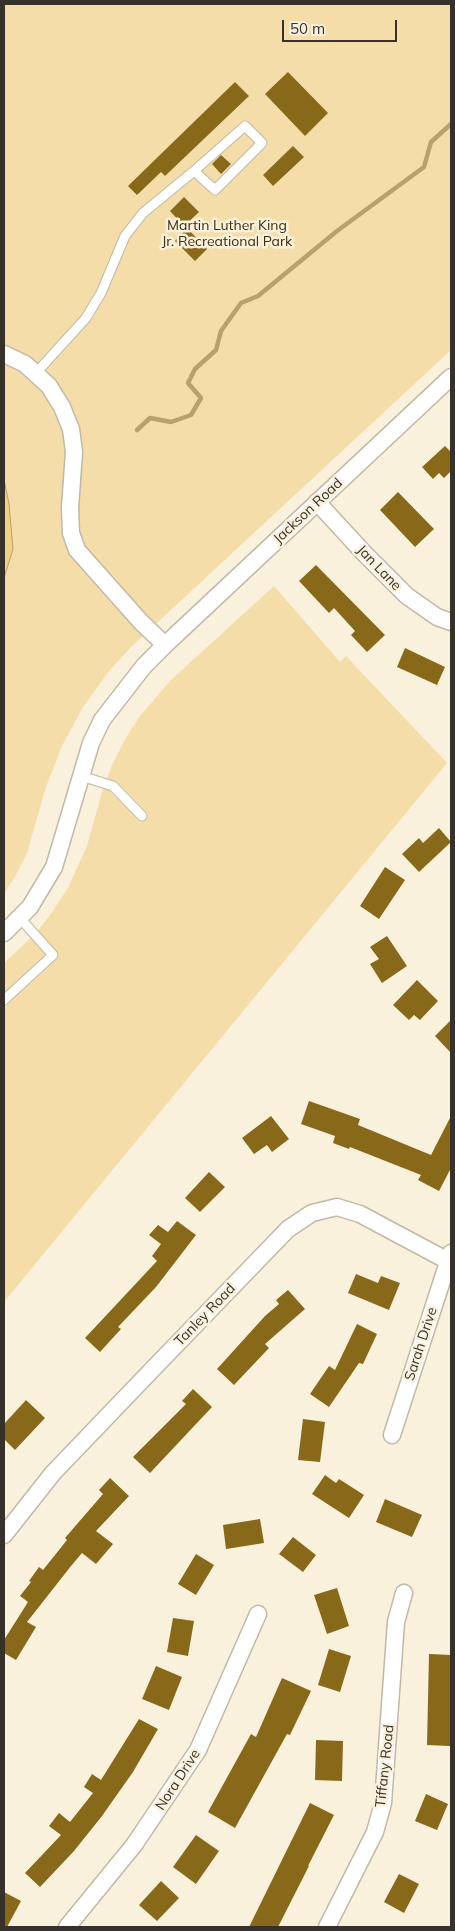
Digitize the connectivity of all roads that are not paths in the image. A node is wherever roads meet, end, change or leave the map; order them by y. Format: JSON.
{"nodes":[{"id":1,"x":194,"y":171,"type":"junction"},
{"id":2,"x":4,"y":354,"type":"edge"},
{"id":3,"x":35,"y":374,"type":"junction"},
{"id":4,"x":451,"y":377,"type":"edge"},
{"id":5,"x":317,"y":502,"type":"junction"},
{"id":6,"x":451,"y":622,"type":"edge"},
{"id":7,"x":165,"y":644,"type":"junction"},
{"id":8,"x":81,"y":776,"type":"junction"},
{"id":9,"x":142,"y":816,"type":"dead end"},
{"id":10,"x":20,"y":917,"type":"junction"},
{"id":11,"x":4,"y":933,"type":"edge"},
{"id":12,"x":4,"y":1000,"type":"edge"},
{"id":13,"x":450,"y":1257,"type":"edge"},
{"id":14,"x":392,"y":1435,"type":"dead end"},
{"id":15,"x":4,"y":1534,"type":"edge"},
{"id":16,"x":404,"y":1593,"type":"dead end"},
{"id":17,"x":258,"y":1614,"type":"dead end"},
{"id":18,"x":67,"y":1927,"type":"edge"},
{"id":19,"x":327,"y":1927,"type":"edge"}],
"edges":[{"from":1,"to":1,"type":"lane"},
{"from":1,"to":3,"type":"lane"},
{"from":2,"to":3,"type":"street"},
{"from":3,"to":7,"type":"street"},
{"from":4,"to":5,"type":"street","name":"Jackson Road"},
{"from":5,"to":6,"type":"street","name":"Jan Lane"},
{"from":5,"to":7,"type":"street","name":"Jackson Road"},
{"from":7,"to":8,"type":"street","name":"Jackson Road"},
{"from":8,"to":9,"type":"lane"},
{"from":8,"to":10,"type":"street","name":"Jackson Road"},
{"from":10,"to":11,"type":"street","name":"Jackson Road"},
{"from":10,"to":12,"type":"lane"},
{"from":13,"to":14,"type":"street","name":"Sarah Drive"},
{"from":13,"to":15,"type":"street","name":"Tanley Road"},
{"from":16,"to":19,"type":"street","name":"Tiffany Road"},
{"from":17,"to":18,"type":"street","name":"Nora Drive"}]}
